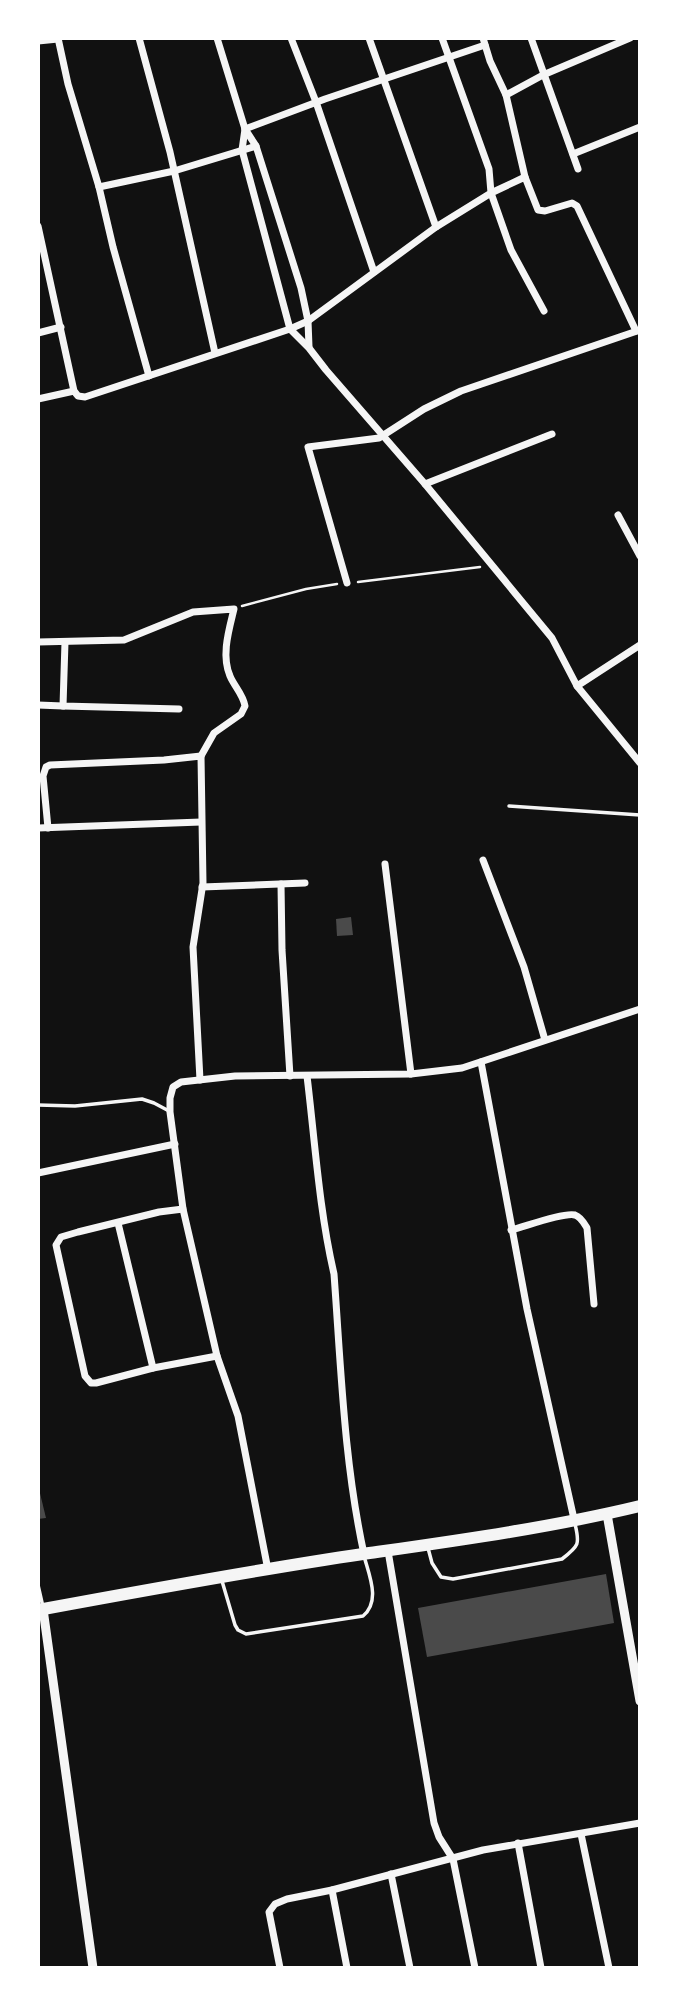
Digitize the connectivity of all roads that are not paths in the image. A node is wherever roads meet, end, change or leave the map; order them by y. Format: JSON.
{"nodes":[{"id":1,"x":139,"y":38,"type":"edge"},
{"id":2,"x":217,"y":38,"type":"edge"},
{"id":3,"x":291,"y":38,"type":"edge"},
{"id":4,"x":369,"y":38,"type":"edge"},
{"id":5,"x":442,"y":38,"type":"edge"},
{"id":6,"x":531,"y":38,"type":"edge"},
{"id":7,"x":630,"y":38,"type":"edge"},
{"id":8,"x":58,"y":39,"type":"edge"},
{"id":9,"x":38,"y":41,"type":"edge"},
{"id":10,"x":484,"y":42,"type":"edge"},
{"id":11,"x":449,"y":57,"type":"junction"},
{"id":12,"x":543,"y":75,"type":"junction"},
{"id":13,"x":384,"y":79,"type":"junction"},
{"id":14,"x":506,"y":95,"type":"junction"},
{"id":15,"x":316,"y":102,"type":"junction"},
{"id":16,"x":639,"y":127,"type":"edge"},
{"id":17,"x":244,"y":129,"type":"junction"},
{"id":18,"x":256,"y":146,"type":"junction"},
{"id":19,"x":242,"y":150,"type":"junction"},
{"id":20,"x":573,"y":154,"type":"junction"},
{"id":21,"x":578,"y":169,"type":"dead end"},
{"id":22,"x":174,"y":172,"type":"junction"},
{"id":23,"x":525,"y":177,"type":"junction"},
{"id":24,"x":99,"y":187,"type":"junction"},
{"id":25,"x":492,"y":193,"type":"junction"},
{"id":26,"x":38,"y":226,"type":"edge"},
{"id":27,"x":436,"y":227,"type":"junction"},
{"id":28,"x":43,"y":263,"type":"edge"},
{"id":29,"x":374,"y":272,"type":"junction"},
{"id":30,"x":544,"y":310,"type":"dead end"},
{"id":31,"x":308,"y":321,"type":"junction"},
{"id":32,"x":61,"y":327,"type":"junction"},
{"id":33,"x":290,"y":330,"type":"junction"},
{"id":34,"x":638,"y":331,"type":"edge"},
{"id":35,"x":38,"y":333,"type":"edge"},
{"id":36,"x":309,"y":348,"type":"junction"},
{"id":37,"x":215,"y":353,"type":"junction"},
{"id":38,"x":149,"y":376,"type":"junction"},
{"id":39,"x":74,"y":391,"type":"junction"},
{"id":40,"x":38,"y":399,"type":"edge"},
{"id":41,"x":552,"y":434,"type":"dead end"},
{"id":42,"x":383,"y":436,"type":"junction"},
{"id":43,"x":425,"y":484,"type":"junction"},
{"id":44,"x":618,"y":515,"type":"dead end"},
{"id":45,"x":639,"y":556,"type":"edge"},
{"id":46,"x":347,"y":583,"type":"road end"},
{"id":47,"x":38,"y":642,"type":"edge"},
{"id":48,"x":65,"y":642,"type":"junction"},
{"id":49,"x":639,"y":645,"type":"edge"},
{"id":50,"x":577,"y":686,"type":"junction"},
{"id":51,"x":38,"y":705,"type":"edge"},
{"id":52,"x":63,"y":706,"type":"junction"},
{"id":53,"x":179,"y":709,"type":"dead end"},
{"id":54,"x":201,"y":756,"type":"junction"},
{"id":55,"x":639,"y":763,"type":"edge"},
{"id":56,"x":509,"y":806,"type":"dead end"},
{"id":57,"x":639,"y":815,"type":"edge"},
{"id":58,"x":201,"y":822,"type":"junction"},
{"id":59,"x":38,"y":828,"type":"edge"},
{"id":60,"x":48,"y":828,"type":"junction"},
{"id":61,"x":483,"y":860,"type":"dead end"},
{"id":62,"x":385,"y":864,"type":"dead end"},
{"id":63,"x":305,"y":883,"type":"dead end"},
{"id":64,"x":281,"y":884,"type":"junction"},
{"id":65,"x":202,"y":887,"type":"junction"},
{"id":66,"x":639,"y":1009,"type":"edge"},
{"id":67,"x":545,"y":1040,"type":"junction"},
{"id":68,"x":481,"y":1062,"type":"junction"},
{"id":69,"x":411,"y":1074,"type":"junction"},
{"id":70,"x":290,"y":1076,"type":"junction"},
{"id":71,"x":307,"y":1076,"type":"junction"},
{"id":72,"x":201,"y":1080,"type":"junction"},
{"id":73,"x":38,"y":1105,"type":"edge"},
{"id":74,"x":170,"y":1112,"type":"junction"},
{"id":75,"x":175,"y":1144,"type":"junction"},
{"id":76,"x":38,"y":1172,"type":"edge"},
{"id":77,"x":183,"y":1209,"type":"junction"},
{"id":78,"x":117,"y":1223,"type":"junction"},
{"id":79,"x":511,"y":1230,"type":"junction"},
{"id":80,"x":594,"y":1304,"type":"dead end"},
{"id":81,"x":217,"y":1356,"type":"junction"},
{"id":82,"x":153,"y":1368,"type":"junction"},
{"id":83,"x":639,"y":1506,"type":"edge"},
{"id":84,"x":607,"y":1514,"type":"junction"},
{"id":85,"x":574,"y":1519,"type":"junction"},
{"id":86,"x":428,"y":1546,"type":"junction"},
{"id":87,"x":388,"y":1551,"type":"junction"},
{"id":88,"x":364,"y":1554,"type":"junction"},
{"id":89,"x":268,"y":1570,"type":"junction"},
{"id":90,"x":221,"y":1578,"type":"junction"},
{"id":91,"x":38,"y":1585,"type":"edge"},
{"id":92,"x":41,"y":1609,"type":"edge"},
{"id":93,"x":639,"y":1701,"type":"edge"},
{"id":94,"x":639,"y":1823,"type":"edge"},
{"id":95,"x":581,"y":1834,"type":"junction"},
{"id":96,"x":518,"y":1843,"type":"junction"},
{"id":97,"x":453,"y":1859,"type":"junction"},
{"id":98,"x":391,"y":1874,"type":"junction"},
{"id":99,"x":332,"y":1890,"type":"junction"},
{"id":100,"x":93,"y":1968,"type":"edge"},
{"id":101,"x":280,"y":1968,"type":"edge"},
{"id":102,"x":347,"y":1968,"type":"edge"},
{"id":103,"x":410,"y":1968,"type":"edge"},
{"id":104,"x":475,"y":1968,"type":"edge"},
{"id":105,"x":541,"y":1968,"type":"edge"},
{"id":106,"x":609,"y":1968,"type":"edge"}],
"edges":[{"from":1,"to":22,"type":"street"},
{"from":2,"to":17,"type":"street"},
{"from":3,"to":15,"type":"street"},
{"from":4,"to":13,"type":"street"},
{"from":5,"to":11,"type":"street"},
{"from":6,"to":12,"type":"street"},
{"from":7,"to":12,"type":"street"},
{"from":8,"to":9,"type":"street"},
{"from":8,"to":24,"type":"street"},
{"from":10,"to":11,"type":"street"},
{"from":10,"to":14,"type":"street"},
{"from":11,"to":13,"type":"street"},
{"from":11,"to":25,"type":"street"},
{"from":12,"to":14,"type":"street"},
{"from":12,"to":20,"type":"street"},
{"from":13,"to":15,"type":"street"},
{"from":13,"to":27,"type":"street"},
{"from":14,"to":23,"type":"street"},
{"from":15,"to":17,"type":"street"},
{"from":15,"to":29,"type":"street"},
{"from":16,"to":20,"type":"street"},
{"from":17,"to":18,"type":"street"},
{"from":17,"to":19,"type":"street"},
{"from":18,"to":19,"type":"street"},
{"from":18,"to":31,"type":"street"},
{"from":19,"to":22,"type":"street"},
{"from":19,"to":33,"type":"street"},
{"from":20,"to":21,"type":"street"},
{"from":22,"to":24,"type":"street"},
{"from":22,"to":37,"type":"street"},
{"from":23,"to":25,"type":"street"},
{"from":23,"to":34,"type":"street"},
{"from":24,"to":38,"type":"street"},
{"from":25,"to":27,"type":"street"},
{"from":25,"to":30,"type":"street"},
{"from":26,"to":28,"type":"street"},
{"from":27,"to":29,"type":"street"},
{"from":28,"to":32,"type":"street"},
{"from":29,"to":31,"type":"street"},
{"from":31,"to":33,"type":"street"},
{"from":31,"to":36,"type":"street"},
{"from":32,"to":35,"type":"street"},
{"from":32,"to":39,"type":"street"},
{"from":33,"to":36,"type":"street"},
{"from":33,"to":37,"type":"street"},
{"from":34,"to":42,"type":"street"},
{"from":36,"to":42,"type":"street"},
{"from":37,"to":38,"type":"street"},
{"from":38,"to":39,"type":"street"},
{"from":39,"to":40,"type":"street"},
{"from":41,"to":43,"type":"street"},
{"from":42,"to":43,"type":"street"},
{"from":42,"to":46,"type":"street"},
{"from":43,"to":50,"type":"street"},
{"from":44,"to":45,"type":"street"},
{"from":47,"to":48,"type":"street"},
{"from":48,"to":52,"type":"street"},
{"from":48,"to":54,"type":"street"},
{"from":49,"to":50,"type":"street"},
{"from":50,"to":55,"type":"street"},
{"from":51,"to":52,"type":"street"},
{"from":52,"to":53,"type":"street"},
{"from":54,"to":58,"type":"street"},
{"from":54,"to":60,"type":"street"},
{"from":56,"to":57,"type":"lane"},
{"from":58,"to":60,"type":"street"},
{"from":58,"to":65,"type":"street"},
{"from":59,"to":60,"type":"street"},
{"from":61,"to":67,"type":"street"},
{"from":62,"to":69,"type":"street"},
{"from":63,"to":64,"type":"street"},
{"from":64,"to":65,"type":"street"},
{"from":64,"to":70,"type":"street"},
{"from":65,"to":72,"type":"street"},
{"from":66,"to":67,"type":"street"},
{"from":67,"to":68,"type":"street"},
{"from":68,"to":69,"type":"street"},
{"from":68,"to":79,"type":"street"},
{"from":69,"to":71,"type":"street"},
{"from":70,"to":71,"type":"street"},
{"from":70,"to":72,"type":"street"},
{"from":71,"to":88,"type":"street"},
{"from":72,"to":74,"type":"street"},
{"from":73,"to":74,"type":"lane"},
{"from":74,"to":75,"type":"street"},
{"from":75,"to":76,"type":"street"},
{"from":75,"to":77,"type":"street"},
{"from":77,"to":78,"type":"street"},
{"from":77,"to":81,"type":"street"},
{"from":78,"to":82,"type":"street"},
{"from":78,"to":82,"type":"street"},
{"from":79,"to":80,"type":"street"},
{"from":79,"to":85,"type":"street"},
{"from":81,"to":82,"type":"street"},
{"from":81,"to":89,"type":"street"},
{"from":83,"to":84,"type":"highway"},
{"from":84,"to":85,"type":"highway"},
{"from":84,"to":93,"type":"street"},
{"from":85,"to":86,"type":"highway"},
{"from":85,"to":86,"type":"lane"},
{"from":86,"to":87,"type":"highway"},
{"from":87,"to":88,"type":"highway"},
{"from":87,"to":97,"type":"street"},
{"from":88,"to":89,"type":"highway"},
{"from":88,"to":90,"type":"lane"},
{"from":89,"to":90,"type":"highway"},
{"from":90,"to":92,"type":"highway"},
{"from":91,"to":92,"type":"lane"},
{"from":92,"to":100,"type":"street"},
{"from":94,"to":95,"type":"street"},
{"from":95,"to":96,"type":"street"},
{"from":95,"to":106,"type":"street"},
{"from":96,"to":97,"type":"street"},
{"from":96,"to":105,"type":"street"},
{"from":97,"to":98,"type":"street"},
{"from":97,"to":104,"type":"street"},
{"from":98,"to":99,"type":"street"},
{"from":98,"to":103,"type":"street"},
{"from":99,"to":101,"type":"street"},
{"from":99,"to":102,"type":"street"}]}
